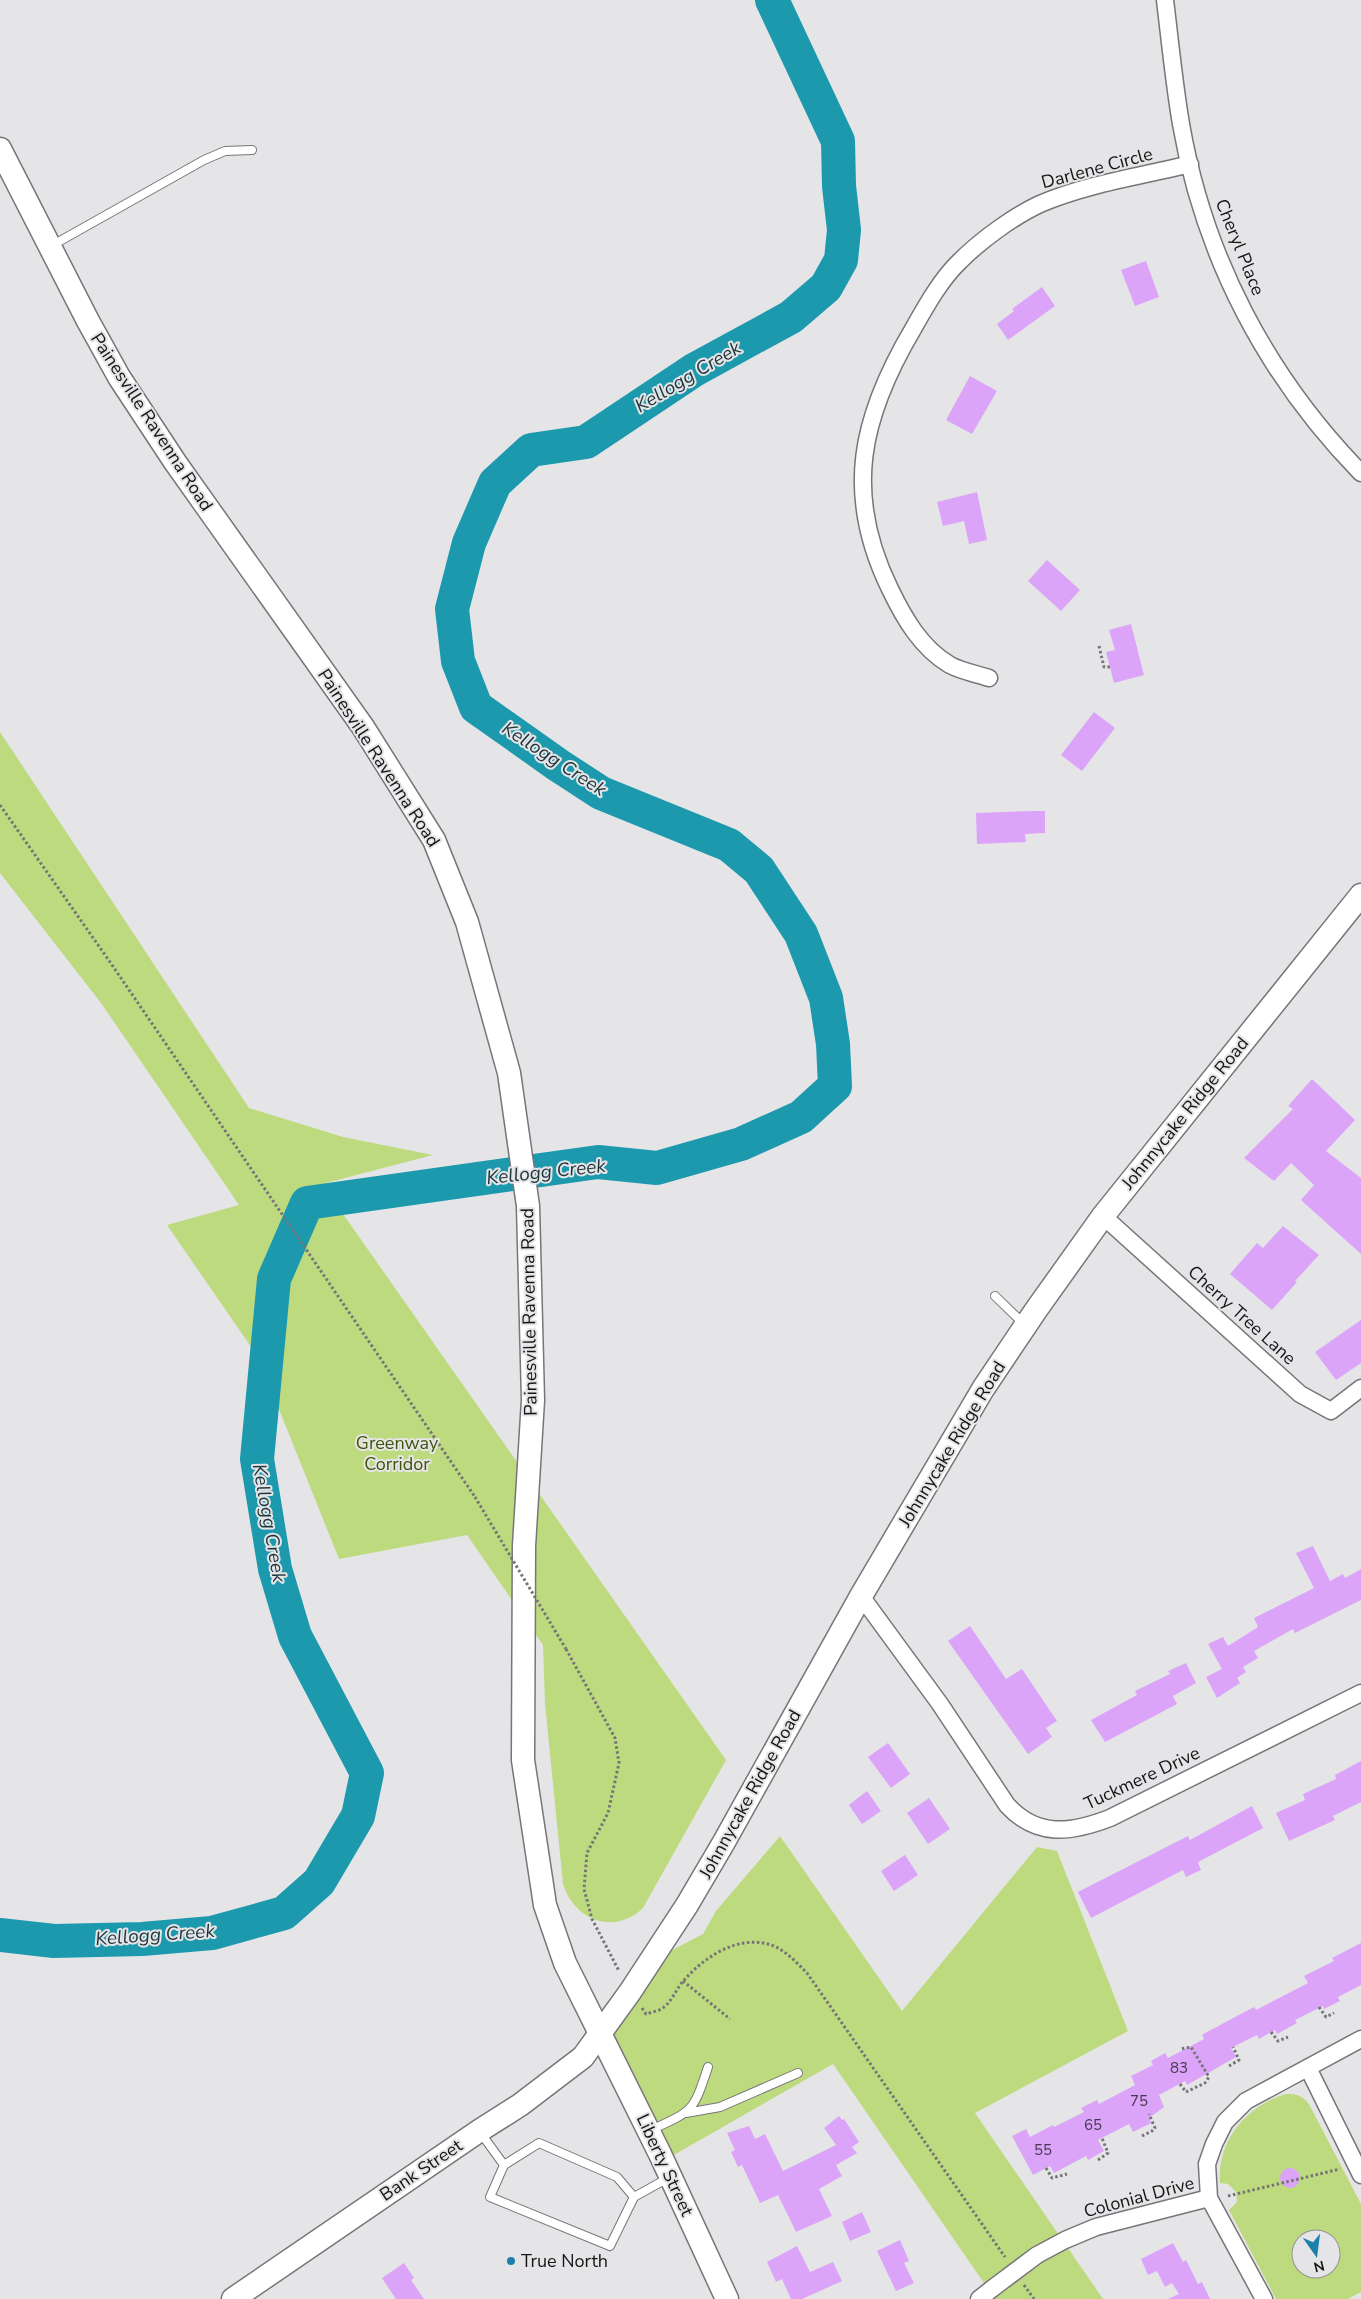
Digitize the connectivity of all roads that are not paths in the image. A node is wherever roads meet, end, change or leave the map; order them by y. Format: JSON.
{"nodes":[{"id":1,"x":1165,"y":0,"type":"edge"},
{"id":2,"x":0,"y":149,"type":"edge"},
{"id":3,"x":252,"y":150,"type":"dead end"},
{"id":4,"x":1190,"y":164,"type":"junction"},
{"id":5,"x":50,"y":246,"type":"junction"},
{"id":6,"x":1361,"y":473,"type":"edge"},
{"id":7,"x":990,"y":678,"type":"dead end"},
{"id":8,"x":1361,"y":895,"type":"edge"},
{"id":9,"x":1103,"y":1216,"type":"junction"},
{"id":10,"x":995,"y":1296,"type":"dead end"},
{"id":11,"x":1026,"y":1325,"type":"junction"},
{"id":12,"x":1361,"y":1388,"type":"edge"},
{"id":13,"x":861,"y":1596,"type":"junction"},
{"id":14,"x":1361,"y":1693,"type":"edge"},
{"id":15,"x":601,"y":2031,"type":"junction"},
{"id":16,"x":1361,"y":2039,"type":"edge"},
{"id":17,"x":708,"y":2067,"type":"dead end"},
{"id":18,"x":1308,"y":2068,"type":"junction"},
{"id":19,"x":798,"y":2073,"type":"dead end"},
{"id":20,"x":686,"y":2113,"type":"junction"},
{"id":21,"x":478,"y":2130,"type":"junction"},
{"id":22,"x":650,"y":2131,"type":"junction"},
{"id":23,"x":504,"y":2165,"type":"junction"},
{"id":24,"x":1358,"y":2170,"type":"edge"},
{"id":25,"x":671,"y":2176,"type":"junction"},
{"id":26,"x":634,"y":2197,"type":"junction"},
{"id":27,"x":1216,"y":2198,"type":"junction"},
{"id":28,"x":233,"y":2299,"type":"edge"},
{"id":29,"x":727,"y":2299,"type":"edge"},
{"id":30,"x":978,"y":2299,"type":"edge"},
{"id":31,"x":1264,"y":2299,"type":"edge"}],
"edges":[{"from":1,"to":4,"type":"street","name":"Cheryl Place"},
{"from":2,"to":5,"type":"street","name":"Painesville Ravenna Road"},
{"from":3,"to":5,"type":"lane"},
{"from":4,"to":6,"type":"street","name":"Cheryl Place"},
{"from":4,"to":7,"type":"street","name":"Darlene Circle"},
{"from":5,"to":15,"type":"street","name":"Painesville Ravenna Road"},
{"from":8,"to":9,"type":"street","name":"Johnnycake Ridge Road"},
{"from":9,"to":11,"type":"street","name":"Johnnycake Ridge Road"},
{"from":9,"to":12,"type":"street","name":"Cherry Tree Lane"},
{"from":10,"to":11,"type":"lane"},
{"from":11,"to":13,"type":"street","name":"Johnnycake Ridge Road"},
{"from":13,"to":14,"type":"street","name":"Tuckmere Drive"},
{"from":13,"to":15,"type":"street","name":"Johnnycake Ridge Road"},
{"from":15,"to":21,"type":"street","name":"Bank Street"},
{"from":15,"to":22,"type":"street","name":"Liberty Street"},
{"from":16,"to":18,"type":"street","name":"Colonial Drive"},
{"from":17,"to":20,"type":"lane"},
{"from":18,"to":24,"type":"street"},
{"from":18,"to":27,"type":"street","name":"Colonial Drive"},
{"from":19,"to":20,"type":"lane"},
{"from":20,"to":22,"type":"lane"},
{"from":21,"to":23,"type":"lane"},
{"from":21,"to":28,"type":"street","name":"Bank Street"},
{"from":22,"to":25,"type":"street","name":"Liberty Street"},
{"from":23,"to":26,"type":"lane"},
{"from":23,"to":26,"type":"lane"},
{"from":25,"to":26,"type":"lane"},
{"from":25,"to":29,"type":"street","name":"Liberty Street"},
{"from":27,"to":30,"type":"street","name":"Colonial Drive","bridge":true},
{"from":27,"to":31,"type":"street"}]}
